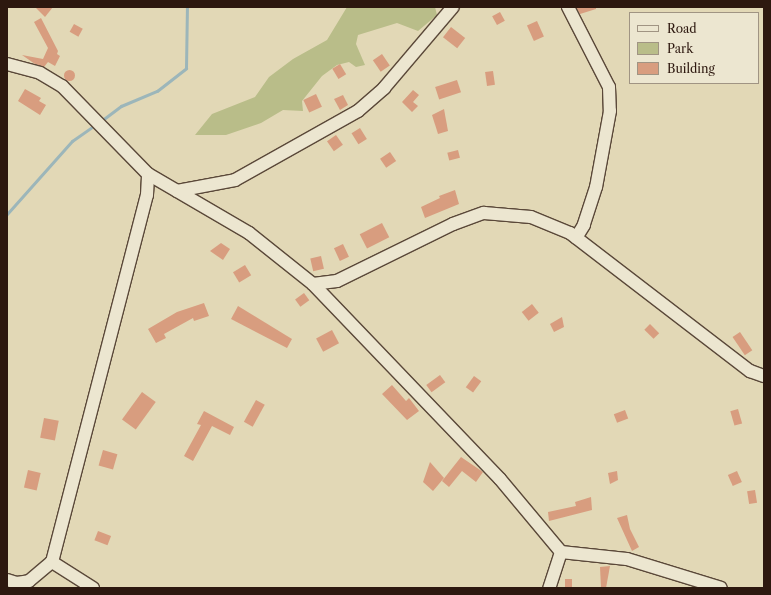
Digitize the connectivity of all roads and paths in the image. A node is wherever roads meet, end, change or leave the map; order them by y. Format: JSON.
{"nodes":[{"id":1,"x":453,"y":7,"type":"edge"},
{"id":2,"x":568,"y":7,"type":"edge"},
{"id":3,"x":7,"y":64,"type":"edge"},
{"id":4,"x":148,"y":174,"type":"junction"},
{"id":5,"x":177,"y":191,"type":"junction"},
{"id":6,"x":576,"y":238,"type":"junction"},
{"id":7,"x":313,"y":284,"type":"junction"},
{"id":8,"x":764,"y":376,"type":"edge"},
{"id":9,"x":561,"y":552,"type":"junction"},
{"id":10,"x":52,"y":562,"type":"junction"},
{"id":11,"x":7,"y":580,"type":"edge"},
{"id":12,"x":93,"y":588,"type":"edge"},
{"id":13,"x":549,"y":588,"type":"edge"},
{"id":14,"x":721,"y":588,"type":"edge"}],
"edges":[{"from":1,"to":5,"type":"street"},
{"from":2,"to":6,"type":"street"},
{"from":3,"to":4,"type":"street"},
{"from":4,"to":5,"type":"street"},
{"from":4,"to":10,"type":"street"},
{"from":5,"to":7,"type":"street"},
{"from":6,"to":7,"type":"street"},
{"from":6,"to":8,"type":"street"},
{"from":7,"to":9,"type":"street"},
{"from":9,"to":13,"type":"street"},
{"from":9,"to":14,"type":"street"},
{"from":10,"to":11,"type":"street"},
{"from":10,"to":12,"type":"street"}]}
